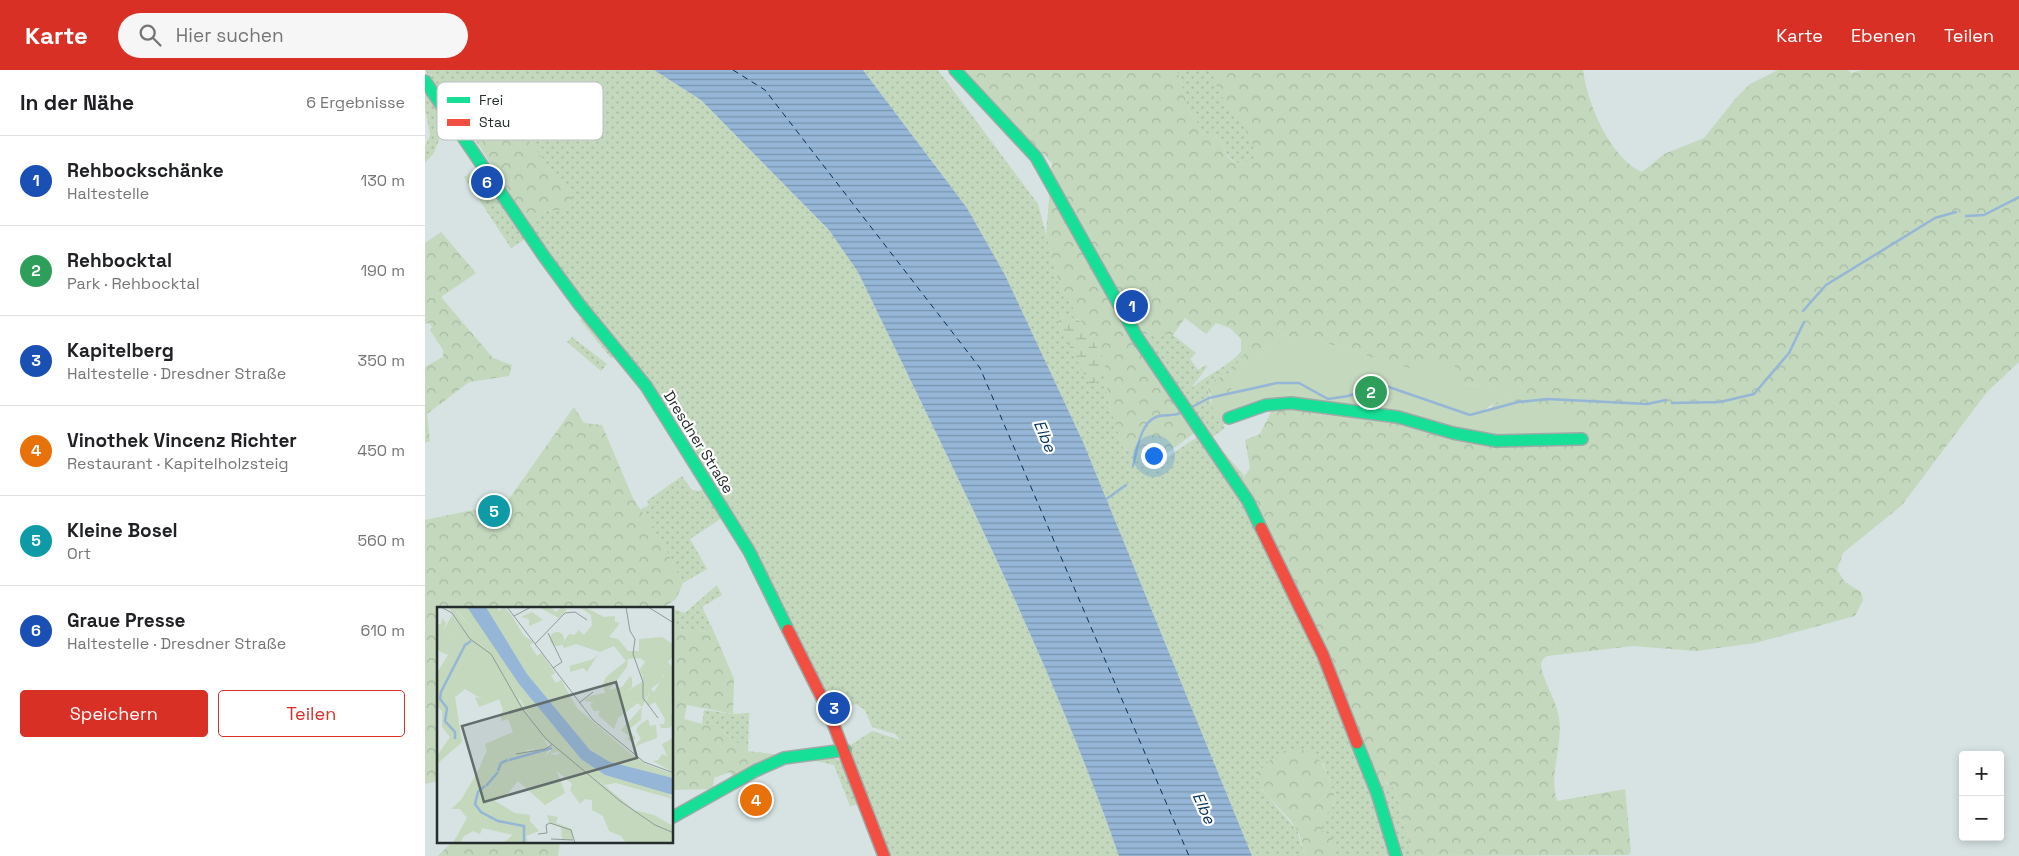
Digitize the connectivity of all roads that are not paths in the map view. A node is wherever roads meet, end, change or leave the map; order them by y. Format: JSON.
{"nodes":[{"id":1,"x":955,"y":70,"type":"edge"},
{"id":2,"x":425,"y":81,"type":"edge"},
{"id":3,"x":437,"y":99,"type":"edge"},
{"id":4,"x":465,"y":140,"type":"edge"},
{"id":5,"x":1229,"y":418,"type":"dead end"},
{"id":6,"x":1583,"y":439,"type":"dead end"},
{"id":7,"x":845,"y":750,"type":"junction"},
{"id":8,"x":674,"y":816,"type":"edge"},
{"id":9,"x":884,"y":856,"type":"edge"},
{"id":10,"x":1396,"y":856,"type":"edge"}],
"edges":[{"from":1,"to":10,"type":"main road"},
{"from":2,"to":3,"type":"main road","name":"Dresdner Straße"},
{"from":4,"to":7,"type":"main road","name":"Dresdner Straße"},
{"from":5,"to":6,"type":"main road"},
{"from":7,"to":8,"type":"main road"},
{"from":7,"to":9,"type":"main road","name":"Dresdner Straße"}]}
